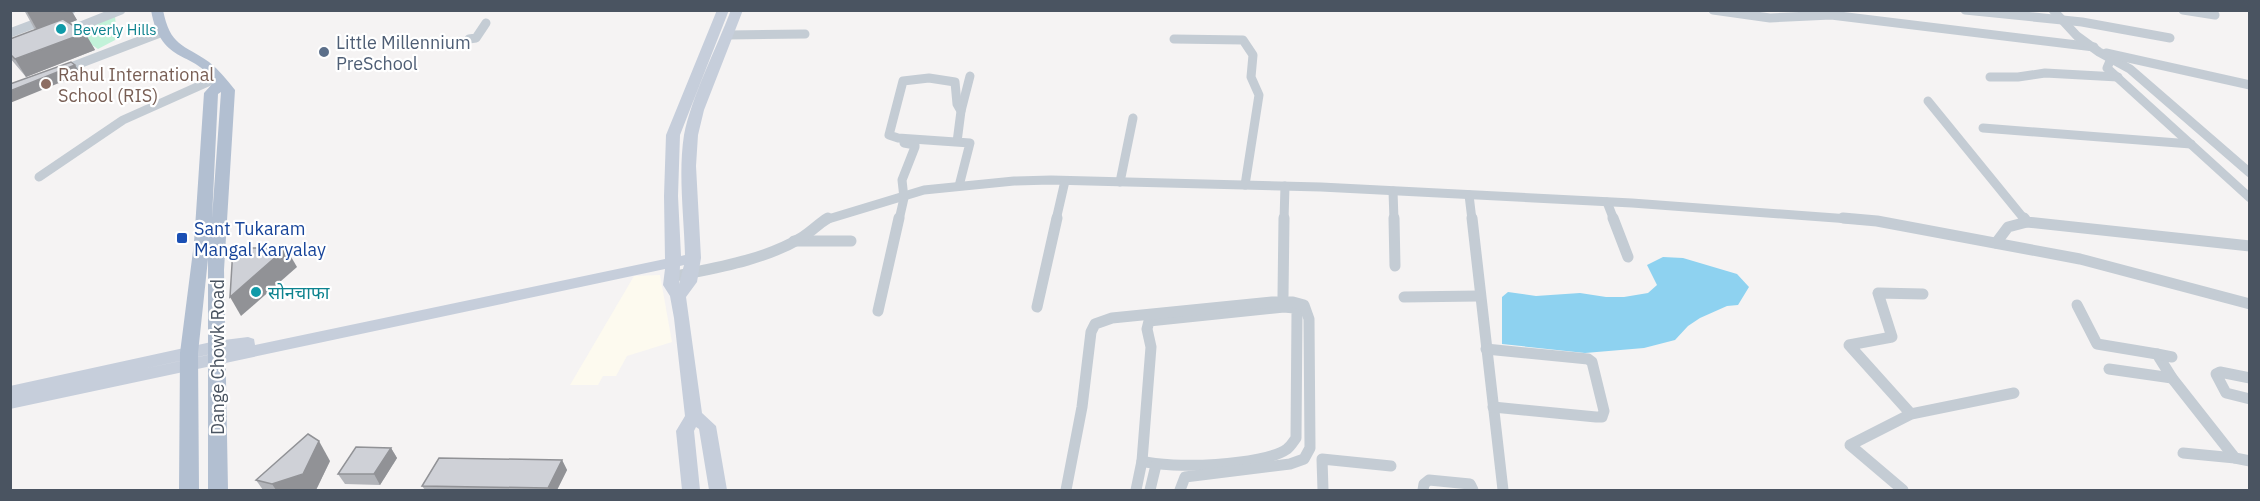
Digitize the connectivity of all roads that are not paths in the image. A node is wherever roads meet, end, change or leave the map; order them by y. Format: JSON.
{"nodes":[{"id":1,"x":71,"y":10,"type":"edge"},
{"id":2,"x":122,"y":10,"type":"edge"},
{"id":3,"x":723,"y":10,"type":"edge"},
{"id":4,"x":737,"y":10,"type":"edge"},
{"id":5,"x":1713,"y":10,"type":"edge"},
{"id":6,"x":1965,"y":10,"type":"edge"},
{"id":7,"x":2053,"y":10,"type":"edge"},
{"id":8,"x":2183,"y":10,"type":"edge"},
{"id":9,"x":160,"y":12,"type":"edge"},
{"id":10,"x":2215,"y":15,"type":"dead end"},
{"id":11,"x":2060,"y":21,"type":"junction"},
{"id":12,"x":486,"y":23,"type":"dead end"},
{"id":13,"x":10,"y":33,"type":"edge"},
{"id":14,"x":160,"y":33,"type":"junction"},
{"id":15,"x":805,"y":34,"type":"dead end"},
{"id":16,"x":59,"y":35,"type":"edge"},
{"id":17,"x":728,"y":35,"type":"junction"},
{"id":18,"x":2170,"y":38,"type":"dead end"},
{"id":19,"x":469,"y":39,"type":"dead end"},
{"id":20,"x":1174,"y":39,"type":"dead end"},
{"id":21,"x":2097,"y":50,"type":"junction"},
{"id":22,"x":2110,"y":61,"type":"junction"},
{"id":23,"x":53,"y":74,"type":"edge"},
{"id":24,"x":970,"y":76,"type":"dead end"},
{"id":25,"x":1990,"y":77,"type":"dead end"},
{"id":26,"x":2117,"y":77,"type":"junction"},
{"id":27,"x":2140,"y":77,"type":"junction"},
{"id":28,"x":218,"y":81,"type":"junction"},
{"id":29,"x":2250,"y":85,"type":"edge"},
{"id":30,"x":1928,"y":101,"type":"dead end"},
{"id":31,"x":961,"y":111,"type":"junction"},
{"id":32,"x":1133,"y":118,"type":"dead end"},
{"id":33,"x":1983,"y":128,"type":"dead end"},
{"id":34,"x":886,"y":141,"type":"dead end"},
{"id":35,"x":957,"y":142,"type":"junction"},
{"id":36,"x":2191,"y":144,"type":"junction"},
{"id":37,"x":2250,"y":172,"type":"edge"},
{"id":38,"x":214,"y":173,"type":"junction"},
{"id":39,"x":39,"y":177,"type":"dead end"},
{"id":40,"x":1065,"y":181,"type":"junction"},
{"id":41,"x":1120,"y":182,"type":"junction"},
{"id":42,"x":1245,"y":185,"type":"junction"},
{"id":43,"x":959,"y":186,"type":"junction"},
{"id":44,"x":1285,"y":186,"type":"junction"},
{"id":45,"x":1393,"y":191,"type":"junction"},
{"id":46,"x":1469,"y":195,"type":"junction"},
{"id":47,"x":904,"y":198,"type":"junction"},
{"id":48,"x":2250,"y":198,"type":"edge"},
{"id":49,"x":1607,"y":202,"type":"junction"},
{"id":50,"x":2026,"y":222,"type":"junction"},
{"id":51,"x":793,"y":241,"type":"junction"},
{"id":52,"x":851,"y":241,"type":"dead end"},
{"id":53,"x":1996,"y":243,"type":"junction"},
{"id":54,"x":2250,"y":246,"type":"edge"},
{"id":55,"x":1628,"y":257,"type":"dead end"},
{"id":56,"x":692,"y":260,"type":"junction"},
{"id":57,"x":673,"y":265,"type":"junction"},
{"id":58,"x":1395,"y":266,"type":"dead end"},
{"id":59,"x":1923,"y":294,"type":"dead end"},
{"id":60,"x":678,"y":296,"type":"junction"},
{"id":61,"x":1283,"y":296,"type":"dead end"},
{"id":62,"x":1479,"y":296,"type":"junction"},
{"id":63,"x":1404,"y":297,"type":"dead end"},
{"id":64,"x":2250,"y":304,"type":"edge"},
{"id":65,"x":2077,"y":305,"type":"dead end"},
{"id":66,"x":1037,"y":307,"type":"dead end"},
{"id":67,"x":878,"y":311,"type":"dead end"},
{"id":68,"x":1486,"y":349,"type":"junction"},
{"id":69,"x":216,"y":353,"type":"junction"},
{"id":70,"x":2157,"y":354,"type":"junction"},
{"id":71,"x":2172,"y":357,"type":"dead end"},
{"id":72,"x":189,"y":359,"type":"junction"},
{"id":73,"x":2109,"y":369,"type":"dead end"},
{"id":74,"x":2172,"y":378,"type":"junction"},
{"id":75,"x":2250,"y":378,"type":"edge"},
{"id":76,"x":10,"y":392,"type":"edge"},
{"id":77,"x":2014,"y":393,"type":"dead end"},
{"id":78,"x":2250,"y":399,"type":"edge"},
{"id":79,"x":10,"y":403,"type":"edge"},
{"id":80,"x":1493,"y":407,"type":"junction"},
{"id":81,"x":1911,"y":414,"type":"junction"},
{"id":82,"x":694,"y":416,"type":"junction"},
{"id":83,"x":2183,"y":453,"type":"dead end"},
{"id":84,"x":2235,"y":458,"type":"junction"},
{"id":85,"x":1142,"y":461,"type":"junction"},
{"id":86,"x":2250,"y":461,"type":"edge"},
{"id":87,"x":1156,"y":465,"type":"junction"},
{"id":88,"x":1391,"y":466,"type":"dead end"},
{"id":89,"x":189,"y":490,"type":"edge"},
{"id":90,"x":218,"y":490,"type":"edge"},
{"id":91,"x":691,"y":490,"type":"edge"},
{"id":92,"x":718,"y":490,"type":"edge"},
{"id":93,"x":1066,"y":490,"type":"edge"},
{"id":94,"x":1136,"y":490,"type":"edge"},
{"id":95,"x":1150,"y":490,"type":"edge"},
{"id":96,"x":1180,"y":490,"type":"edge"},
{"id":97,"x":1323,"y":490,"type":"edge"},
{"id":98,"x":1423,"y":490,"type":"edge"},
{"id":99,"x":1437,"y":490,"type":"edge"},
{"id":100,"x":1465,"y":490,"type":"edge"},
{"id":101,"x":1473,"y":490,"type":"edge"},
{"id":102,"x":1503,"y":490,"type":"edge"},
{"id":103,"x":1903,"y":490,"type":"edge"}],
"edges":[{"from":1,"to":13,"type":"street"},
{"from":2,"to":16,"type":"street"},
{"from":3,"to":57,"type":"main road"},
{"from":4,"to":17,"type":"main road"},
{"from":5,"to":21,"type":"street"},
{"from":6,"to":11,"type":"street"},
{"from":7,"to":11,"type":"street"},
{"from":8,"to":10,"type":"street"},
{"from":9,"to":14,"type":"main road"},
{"from":11,"to":18,"type":"street"},
{"from":11,"to":21,"type":"street"},
{"from":12,"to":19,"type":"street"},
{"from":14,"to":23,"type":"street"},
{"from":14,"to":28,"type":"main road"},
{"from":15,"to":17,"type":"street"},
{"from":17,"to":56,"type":"main road"},
{"from":20,"to":42,"type":"street"},
{"from":21,"to":22,"type":"street"},
{"from":21,"to":29,"type":"street"},
{"from":22,"to":26,"type":"street"},
{"from":22,"to":27,"type":"street"},
{"from":24,"to":31,"type":"street"},
{"from":25,"to":26,"type":"street"},
{"from":26,"to":27,"type":"street"},
{"from":26,"to":36,"type":"street"},
{"from":27,"to":37,"type":"street"},
{"from":28,"to":38,"type":"main road","name":"Dange Chowk Road"},
{"from":28,"to":39,"type":"street"},
{"from":30,"to":50,"type":"street"},
{"from":31,"to":35,"type":"street"},
{"from":31,"to":35,"type":"street"},
{"from":32,"to":41,"type":"street"},
{"from":33,"to":36,"type":"street"},
{"from":34,"to":47,"type":"street"},
{"from":35,"to":43,"type":"street"},
{"from":36,"to":48,"type":"street"},
{"from":38,"to":69,"type":"main road","name":"Dange Chowk Road"},
{"from":38,"to":72,"type":"main road","name":"Dange Chowk Road"},
{"from":40,"to":41,"type":"street"},
{"from":40,"to":43,"type":"street"},
{"from":40,"to":66,"type":"street"},
{"from":41,"to":42,"type":"street"},
{"from":42,"to":44,"type":"street"},
{"from":43,"to":47,"type":"street"},
{"from":44,"to":45,"type":"street"},
{"from":44,"to":61,"type":"street"},
{"from":45,"to":46,"type":"street"},
{"from":45,"to":58,"type":"street"},
{"from":46,"to":49,"type":"street"},
{"from":46,"to":62,"type":"street"},
{"from":47,"to":51,"type":"street"},
{"from":47,"to":67,"type":"street"},
{"from":49,"to":53,"type":"street"},
{"from":49,"to":55,"type":"street"},
{"from":50,"to":53,"type":"street"},
{"from":50,"to":54,"type":"street"},
{"from":51,"to":52,"type":"street"},
{"from":51,"to":56,"type":"street"},
{"from":53,"to":64,"type":"street"},
{"from":56,"to":57,"type":"main road"},
{"from":56,"to":57,"type":"street"},
{"from":56,"to":60,"type":"main road"},
{"from":57,"to":60,"type":"main road"},
{"from":57,"to":69,"type":"main road"},
{"from":59,"to":81,"type":"street"},
{"from":60,"to":82,"type":"main road"},
{"from":62,"to":63,"type":"street"},
{"from":62,"to":68,"type":"street"},
{"from":65,"to":70,"type":"street"},
{"from":68,"to":80,"type":"street"},
{"from":68,"to":80,"type":"street"},
{"from":69,"to":72,"type":"main road"},
{"from":69,"to":90,"type":"main road","name":"Dange Chowk Road"},
{"from":70,"to":71,"type":"street"},
{"from":70,"to":74,"type":"street"},
{"from":72,"to":76,"type":"main road"},
{"from":72,"to":79,"type":"main road"},
{"from":72,"to":89,"type":"main road","name":"Dange Chowk Road"},
{"from":73,"to":74,"type":"street"},
{"from":74,"to":84,"type":"street"},
{"from":75,"to":78,"type":"street"},
{"from":77,"to":81,"type":"street"},
{"from":80,"to":102,"type":"street"},
{"from":81,"to":103,"type":"street"},
{"from":82,"to":91,"type":"main road"},
{"from":82,"to":92,"type":"main road"},
{"from":83,"to":84,"type":"street"},
{"from":84,"to":86,"type":"street"},
{"from":85,"to":87,"type":"street"},
{"from":85,"to":87,"type":"street"},
{"from":85,"to":94,"type":"street"},
{"from":87,"to":95,"type":"street"},
{"from":88,"to":97,"type":"street"},
{"from":93,"to":96,"type":"street"},
{"from":98,"to":101,"type":"street"},
{"from":99,"to":100,"type":"street"}]}
